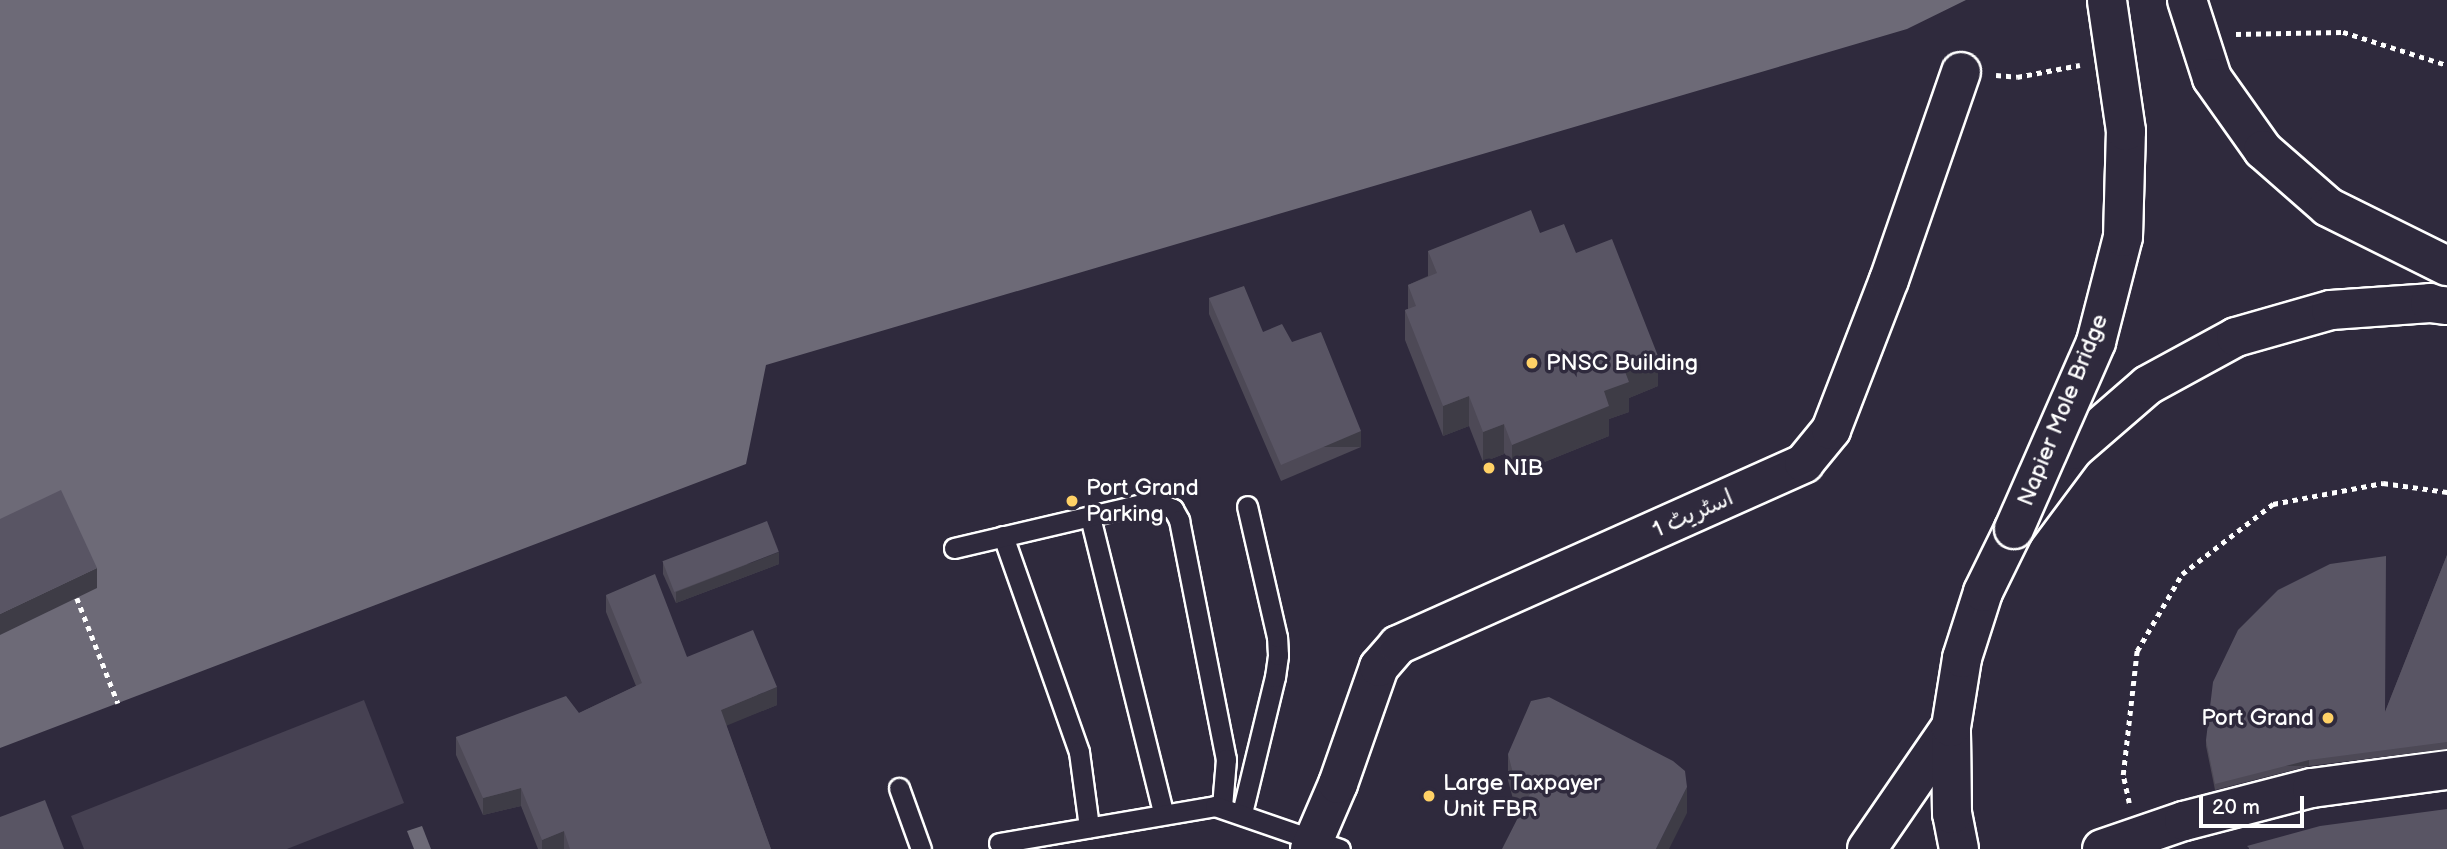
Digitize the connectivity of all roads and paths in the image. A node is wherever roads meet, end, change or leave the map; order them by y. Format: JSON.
{"nodes":[{"id":1,"x":2108,"y":0,"type":"edge"},
{"id":2,"x":2187,"y":0,"type":"edge"},
{"id":3,"x":1961,"y":72,"type":"dead end"},
{"id":4,"x":2447,"y":267,"type":"edge"},
{"id":5,"x":2447,"y":306,"type":"edge"},
{"id":6,"x":2447,"y":492,"type":"edge"},
{"id":7,"x":1247,"y":506,"type":"dead end"},
{"id":8,"x":1090,"y":517,"type":"junction"},
{"id":9,"x":2014,"y":529,"type":"junction"},
{"id":10,"x":1003,"y":537,"type":"junction"},
{"id":11,"x":954,"y":548,"type":"dead end"},
{"id":12,"x":77,"y":598,"type":"edge"},
{"id":13,"x":118,"y":703,"type":"dead end"},
{"id":14,"x":1951,"y":727,"type":"junction"},
{"id":15,"x":2447,"y":770,"type":"edge"},
{"id":16,"x":899,"y":788,"type":"dead end"},
{"id":17,"x":2447,"y":794,"type":"edge"},
{"id":18,"x":1222,"y":807,"type":"junction"},
{"id":19,"x":2130,"y":811,"type":"dead end"},
{"id":20,"x":1163,"y":813,"type":"junction"},
{"id":21,"x":1242,"y":813,"type":"junction"},
{"id":22,"x":1089,"y":827,"type":"junction"},
{"id":23,"x":999,"y":843,"type":"dead end"},
{"id":24,"x":1322,"y":845,"type":"edge"},
{"id":25,"x":921,"y":849,"type":"edge"},
{"id":26,"x":1867,"y":849,"type":"edge"},
{"id":27,"x":1959,"y":849,"type":"edge"},
{"id":28,"x":2102,"y":849,"type":"edge"},
{"id":29,"x":2176,"y":849,"type":"edge"}],
"edges":[{"from":1,"to":9,"type":"main road","name":"Napier Mole Bridge","bridge":true},
{"from":2,"to":4,"type":"main road","bridge":true},
{"from":3,"to":24,"type":"main road","name":"اسٹریٹ 1"},
{"from":5,"to":9,"type":"main road","bridge":true},
{"from":6,"to":19,"type":"path"},
{"from":7,"to":21,"type":"lane"},
{"from":8,"to":10,"type":"lane"},
{"from":8,"to":18,"type":"lane"},
{"from":8,"to":20,"type":"lane"},
{"from":9,"to":14,"type":"main road"},
{"from":10,"to":11,"type":"lane"},
{"from":10,"to":22,"type":"lane"},
{"from":12,"to":13,"type":"path"},
{"from":14,"to":26,"type":"main road"},
{"from":14,"to":27,"type":"main road"},
{"from":15,"to":28,"type":"main road","bridge":true},
{"from":16,"to":25,"type":"lane"},
{"from":17,"to":29,"type":"main road"},
{"from":18,"to":20,"type":"lane"},
{"from":18,"to":21,"type":"lane"},
{"from":20,"to":22,"type":"lane"},
{"from":21,"to":24,"type":"lane"},
{"from":22,"to":23,"type":"lane"}]}
